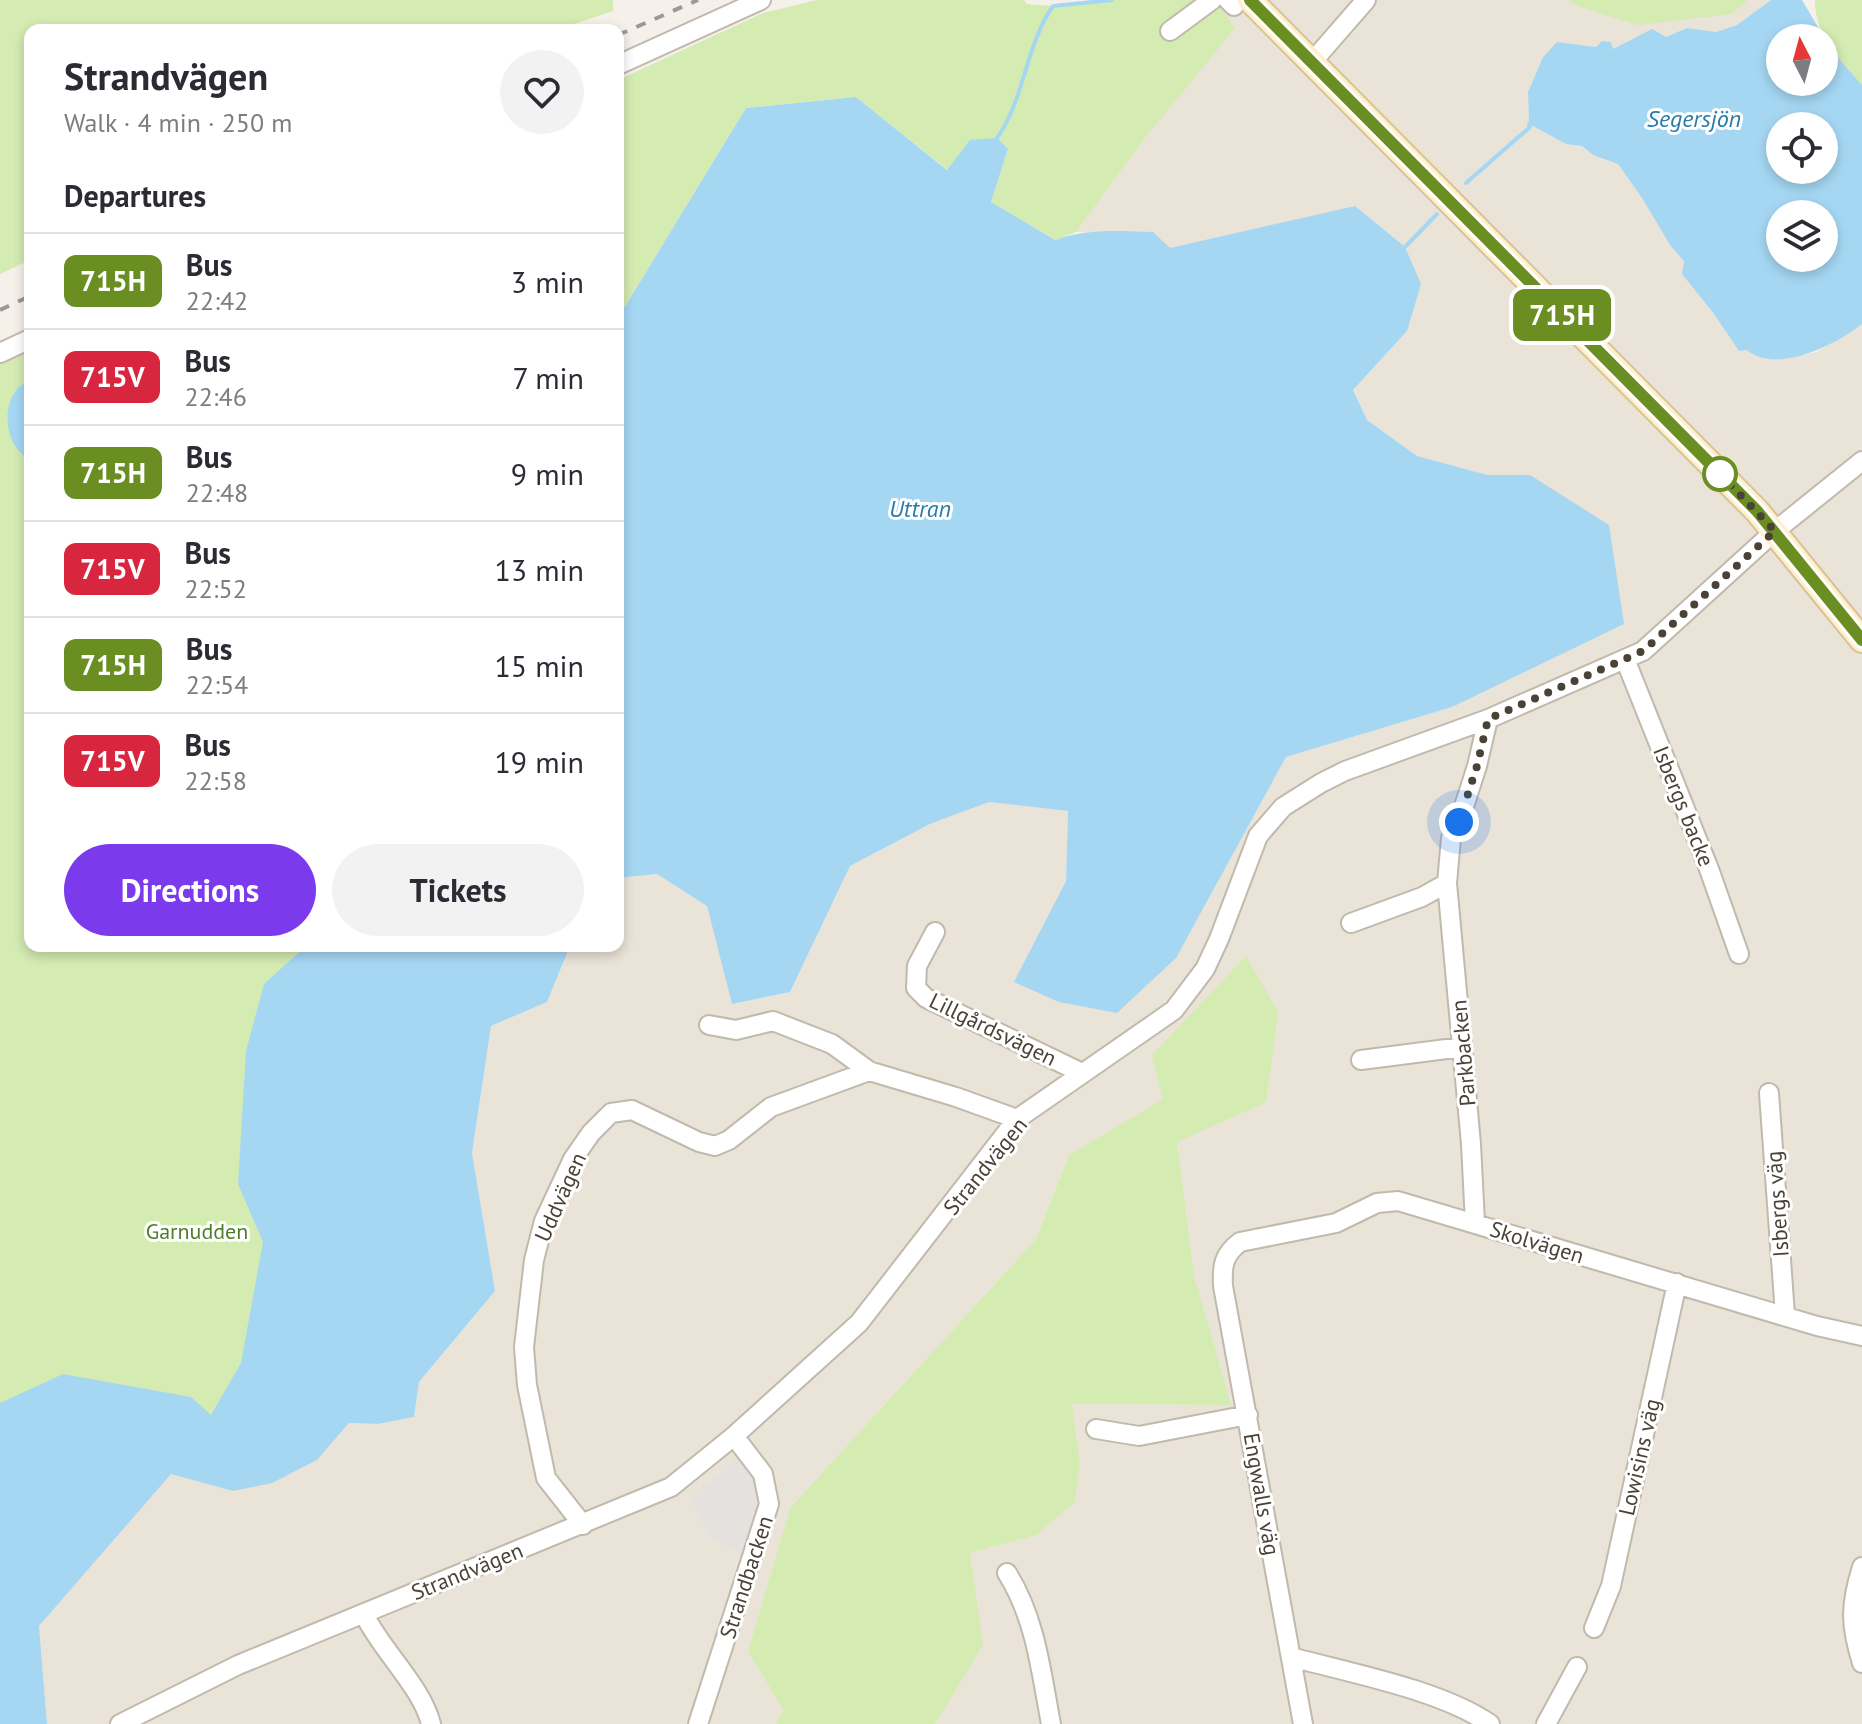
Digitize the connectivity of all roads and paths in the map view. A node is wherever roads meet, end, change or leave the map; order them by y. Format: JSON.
{"nodes":[{"id":1,"x":761,"y":0,"type":"edge"},
{"id":2,"x":1212,"y":0,"type":"edge"},
{"id":3,"x":1366,"y":0,"type":"edge"},
{"id":4,"x":1237,"y":2,"type":"edge"},
{"id":5,"x":1170,"y":31,"type":"dead end"},
{"id":6,"x":624,"y":62,"type":"edge"},
{"id":7,"x":1312,"y":62,"type":"junction"},
{"id":8,"x":24,"y":342,"type":"edge"},
{"id":9,"x":0,"y":353,"type":"edge"},
{"id":10,"x":1862,"y":461,"type":"edge"},
{"id":11,"x":1775,"y":531,"type":"junction"},
{"id":12,"x":1862,"y":640,"type":"edge"},
{"id":13,"x":1625,"y":659,"type":"junction"},
{"id":14,"x":1488,"y":719,"type":"junction"},
{"id":15,"x":1447,"y":883,"type":"junction"},
{"id":16,"x":1351,"y":923,"type":"dead end"},
{"id":17,"x":935,"y":932,"type":"dead end"},
{"id":18,"x":1739,"y":954,"type":"dead end"},
{"id":19,"x":709,"y":1025,"type":"dead end"},
{"id":20,"x":1462,"y":1047,"type":"junction"},
{"id":21,"x":1361,"y":1060,"type":"dead end"},
{"id":22,"x":869,"y":1071,"type":"junction"},
{"id":23,"x":1082,"y":1073,"type":"junction"},
{"id":24,"x":1769,"y":1093,"type":"dead end"},
{"id":25,"x":1017,"y":1119,"type":"junction"},
{"id":26,"x":1475,"y":1223,"type":"junction"},
{"id":27,"x":1222,"y":1264,"type":"joint"},
{"id":28,"x":1677,"y":1283,"type":"junction"},
{"id":29,"x":1785,"y":1315,"type":"junction"},
{"id":30,"x":1862,"y":1336,"type":"edge"},
{"id":31,"x":1248,"y":1415,"type":"junction"},
{"id":32,"x":1096,"y":1429,"type":"dead end"},
{"id":33,"x":734,"y":1436,"type":"junction"},
{"id":34,"x":583,"y":1525,"type":"junction"},
{"id":35,"x":1862,"y":1567,"type":"edge"},
{"id":36,"x":1007,"y":1573,"type":"dead end"},
{"id":37,"x":364,"y":1614,"type":"junction"},
{"id":38,"x":1594,"y":1628,"type":"dead end"},
{"id":39,"x":1291,"y":1657,"type":"junction"},
{"id":40,"x":1862,"y":1663,"type":"edge"},
{"id":41,"x":1577,"y":1667,"type":"dead end"},
{"id":42,"x":121,"y":1724,"type":"edge"},
{"id":43,"x":431,"y":1724,"type":"edge"},
{"id":44,"x":698,"y":1724,"type":"edge"},
{"id":45,"x":1051,"y":1724,"type":"edge"},
{"id":46,"x":1303,"y":1724,"type":"edge"},
{"id":47,"x":1490,"y":1724,"type":"edge"},
{"id":48,"x":1546,"y":1724,"type":"edge"}],
"edges":[{"from":1,"to":6,"type":"street"},
{"from":2,"to":5,"type":"street"},
{"from":3,"to":7,"type":"street"},
{"from":4,"to":7,"type":"street"},
{"from":7,"to":11,"type":"street"},
{"from":8,"to":9,"type":"street"},
{"from":10,"to":11,"type":"street","name":"Strandvägen"},
{"from":11,"to":12,"type":"street"},
{"from":11,"to":13,"type":"street","name":"Strandvägen"},
{"from":13,"to":14,"type":"street","name":"Strandvägen"},
{"from":13,"to":18,"type":"street","name":"Isbergs backe"},
{"from":14,"to":15,"type":"street","name":"Parkbacken"},
{"from":14,"to":23,"type":"street","name":"Strandvägen"},
{"from":15,"to":16,"type":"street"},
{"from":15,"to":20,"type":"street","name":"Parkbacken"},
{"from":17,"to":23,"type":"street","name":"Lillgårdsvägen"},
{"from":19,"to":22,"type":"street"},
{"from":20,"to":21,"type":"street"},
{"from":20,"to":26,"type":"street","name":"Parkbacken"},
{"from":22,"to":25,"type":"street"},
{"from":22,"to":34,"type":"street","name":"Uddvägen"},
{"from":23,"to":25,"type":"street","name":"Strandvägen"},
{"from":24,"to":29,"type":"street","name":"Isbergs väg"},
{"from":25,"to":33,"type":"street","name":"Strandvägen"},
{"from":26,"to":27,"type":"street","name":"Skolvägen"},
{"from":26,"to":28,"type":"street","name":"Skolvägen"},
{"from":27,"to":31,"type":"street","name":"Engwalls väg"},
{"from":28,"to":29,"type":"street","name":"Skolvägen"},
{"from":28,"to":38,"type":"street","name":"Lowisins väg"},
{"from":29,"to":30,"type":"street","name":"Skolvägen"},
{"from":31,"to":32,"type":"street"},
{"from":31,"to":39,"type":"street","name":"Engwalls väg"},
{"from":33,"to":34,"type":"street","name":"Strandvägen"},
{"from":33,"to":44,"type":"street","name":"Strandbacken"},
{"from":34,"to":37,"type":"street","name":"Strandvägen"},
{"from":35,"to":40,"type":"street"},
{"from":36,"to":45,"type":"street"},
{"from":37,"to":42,"type":"street","name":"Strandvägen"},
{"from":37,"to":43,"type":"street"},
{"from":39,"to":46,"type":"street","name":"Engwalls väg"},
{"from":39,"to":47,"type":"street"},
{"from":41,"to":48,"type":"street"}]}
